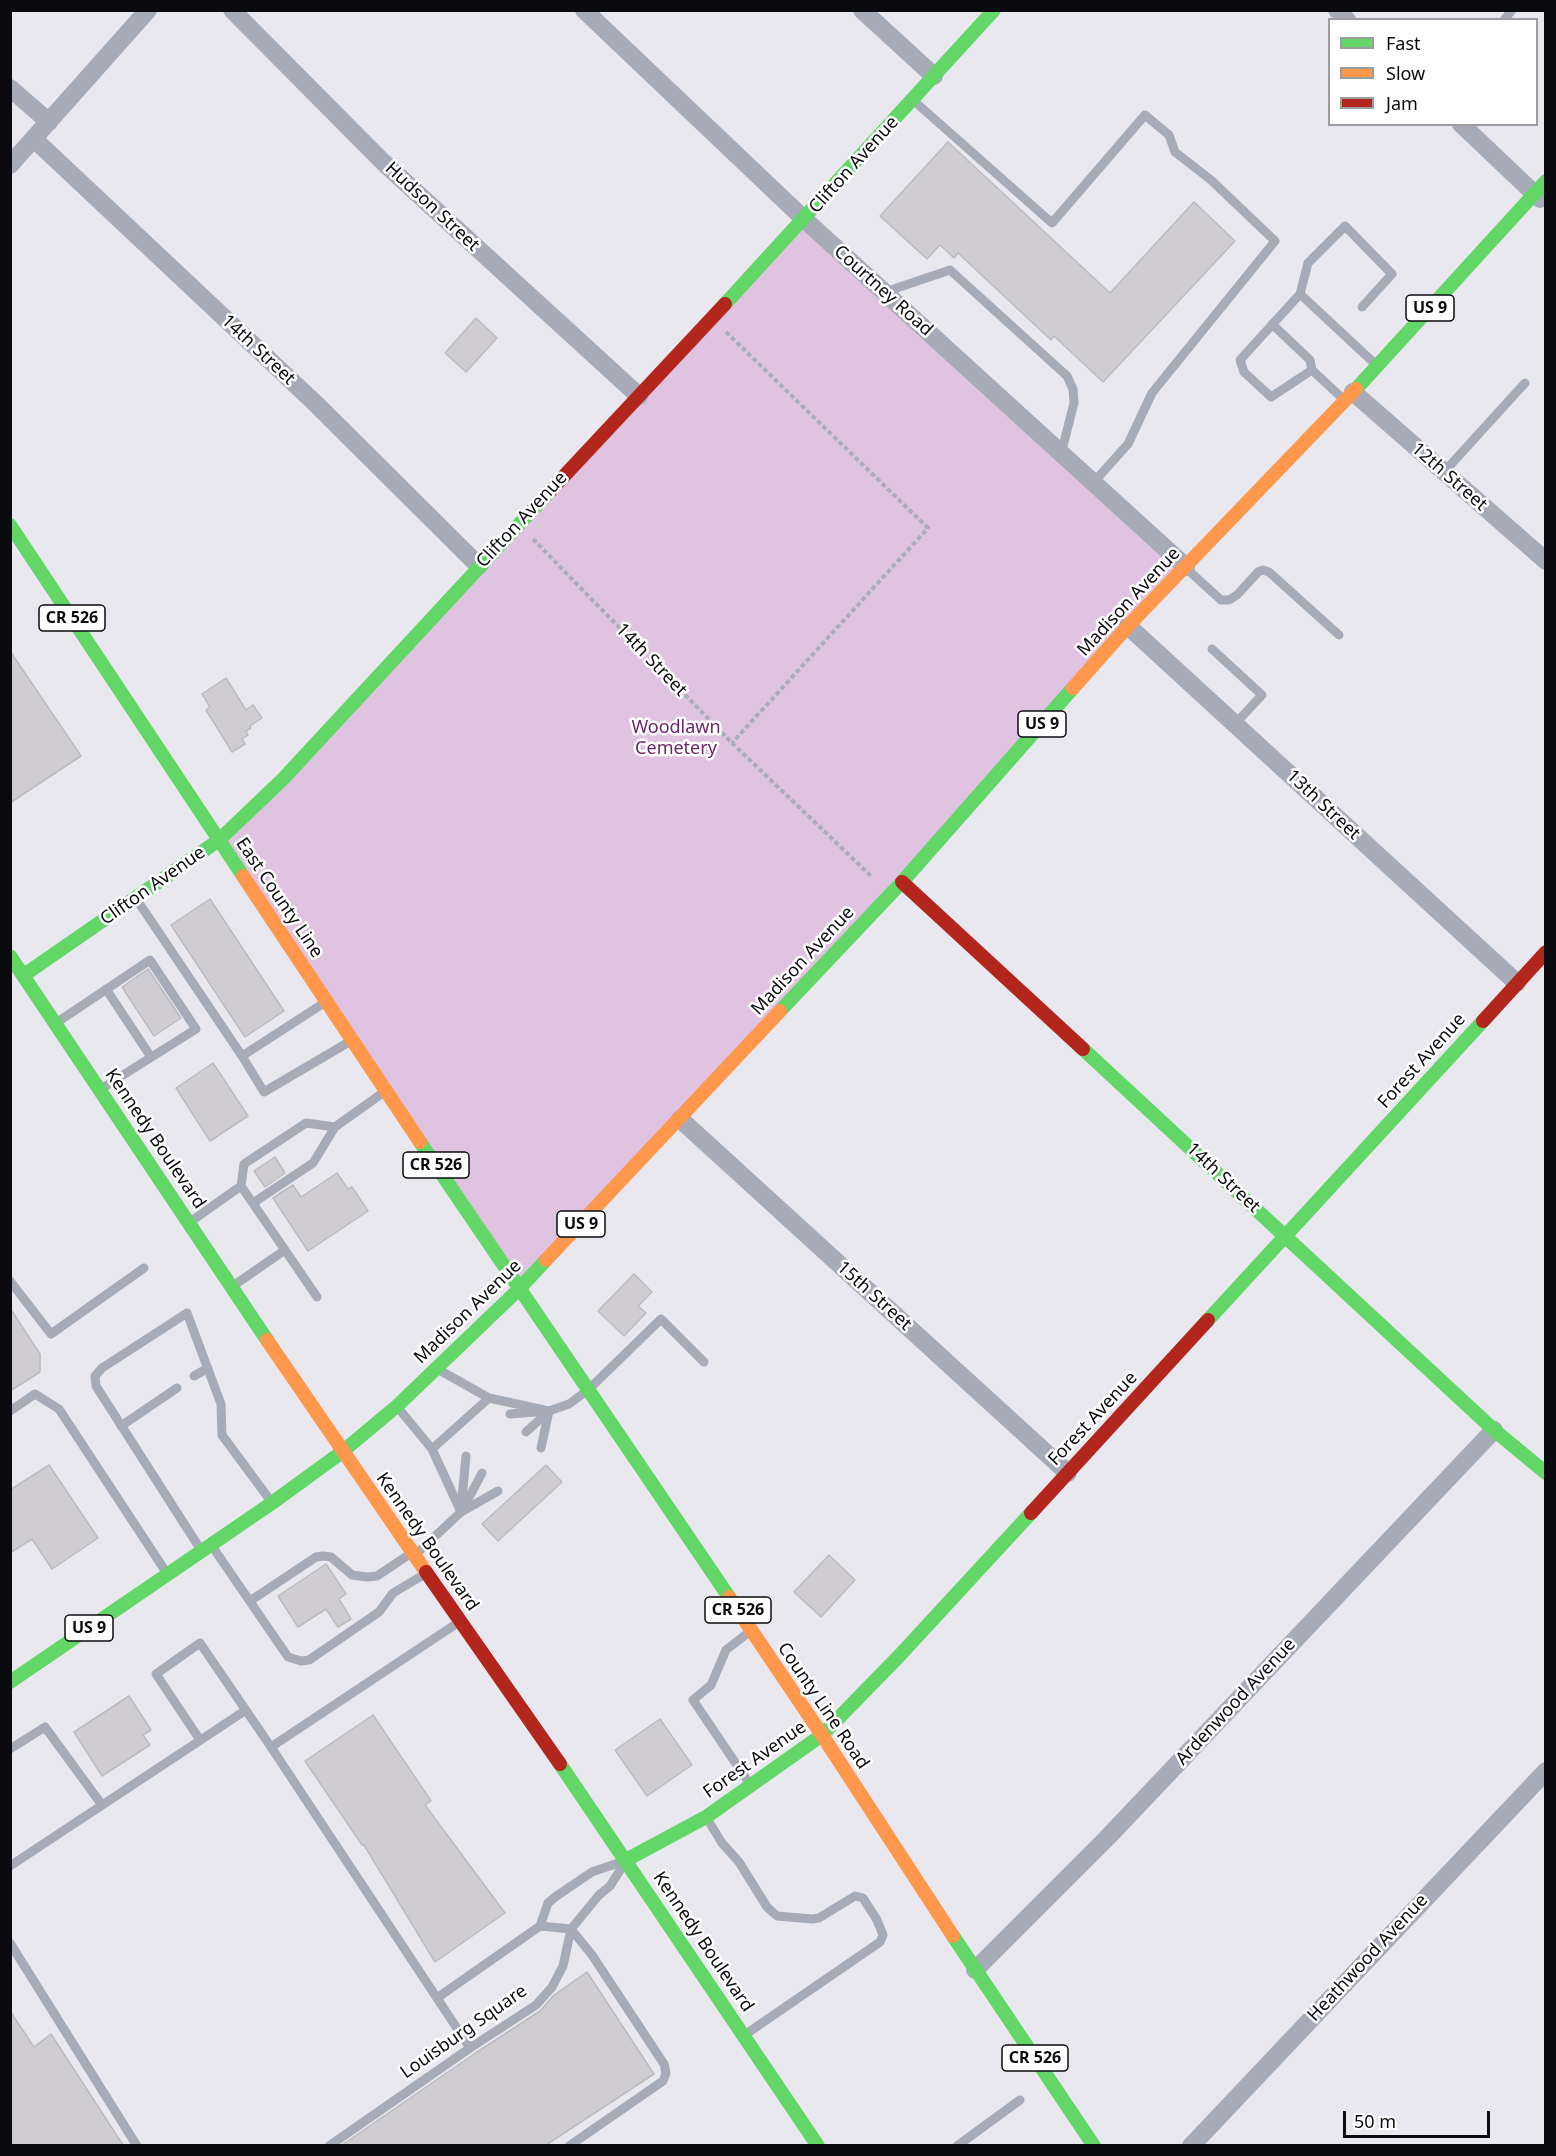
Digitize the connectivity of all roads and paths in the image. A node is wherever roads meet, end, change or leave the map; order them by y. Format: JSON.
{"nodes":[{"id":1,"x":148,"y":10,"type":"edge"},
{"id":2,"x":232,"y":10,"type":"edge"},
{"id":3,"x":584,"y":10,"type":"edge"},
{"id":4,"x":862,"y":10,"type":"edge"},
{"id":5,"x":994,"y":10,"type":"edge"},
{"id":6,"x":934,"y":76,"type":"junction"},
{"id":7,"x":10,"y":88,"type":"edge"},
{"id":8,"x":913,"y":100,"type":"junction"},
{"id":9,"x":49,"y":122,"type":"junction"},
{"id":10,"x":1463,"y":126,"type":"edge"},
{"id":11,"x":34,"y":139,"type":"junction"},
{"id":12,"x":10,"y":165,"type":"edge"},
{"id":13,"x":1542,"y":193,"type":"edge"},
{"id":14,"x":804,"y":219,"type":"junction"},
{"id":15,"x":885,"y":293,"type":"junction"},
{"id":16,"x":1300,"y":294,"type":"junction"},
{"id":17,"x":1362,"y":307,"type":"dead end"},
{"id":18,"x":711,"y":318,"type":"junction"},
{"id":19,"x":1272,"y":324,"type":"junction"},
{"id":20,"x":1377,"y":366,"type":"junction"},
{"id":21,"x":1312,"y":370,"type":"junction"},
{"id":22,"x":1525,"y":383,"type":"dead end"},
{"id":23,"x":639,"y":396,"type":"junction"},
{"id":24,"x":1349,"y":396,"type":"junction"},
{"id":25,"x":1061,"y":454,"type":"junction"},
{"id":26,"x":1444,"y":472,"type":"junction"},
{"id":27,"x":1093,"y":483,"type":"junction"},
{"id":28,"x":519,"y":524,"type":"junction"},
{"id":29,"x":10,"y":525,"type":"edge"},
{"id":30,"x":1545,"y":561,"type":"edge"},
{"id":31,"x":479,"y":566,"type":"junction"},
{"id":32,"x":1186,"y":567,"type":"junction"},
{"id":33,"x":1128,"y":626,"type":"junction"},
{"id":34,"x":1339,"y":635,"type":"dead end"},
{"id":35,"x":1212,"y":649,"type":"dead end"},
{"id":36,"x":1235,"y":724,"type":"junction"},
{"id":37,"x":732,"y":743,"type":"junction"},
{"id":38,"x":219,"y":840,"type":"junction"},
{"id":39,"x":902,"y":882,"type":"junction"},
{"id":40,"x":889,"y":895,"type":"junction"},
{"id":41,"x":136,"y":898,"type":"junction"},
{"id":42,"x":1545,"y":952,"type":"edge"},
{"id":43,"x":10,"y":956,"type":"edge"},
{"id":44,"x":17,"y":980,"type":"edge"},
{"id":45,"x":1517,"y":983,"type":"junction"},
{"id":46,"x":106,"y":989,"type":"junction"},
{"id":47,"x":326,"y":1001,"type":"junction"},
{"id":48,"x":55,"y":1024,"type":"junction"},
{"id":49,"x":352,"y":1040,"type":"junction"},
{"id":50,"x":242,"y":1056,"type":"junction"},
{"id":51,"x":151,"y":1057,"type":"junction"},
{"id":52,"x":99,"y":1090,"type":"junction"},
{"id":53,"x":386,"y":1091,"type":"junction"},
{"id":54,"x":680,"y":1119,"type":"junction"},
{"id":55,"x":335,"y":1127,"type":"junction"},
{"id":56,"x":241,"y":1186,"type":"junction"},
{"id":57,"x":253,"y":1203,"type":"junction"},
{"id":58,"x":190,"y":1222,"type":"junction"},
{"id":59,"x":1286,"y":1236,"type":"junction"},
{"id":60,"x":285,"y":1250,"type":"junction"},
{"id":61,"x":144,"y":1268,"type":"dead end"},
{"id":62,"x":10,"y":1281,"type":"edge"},
{"id":63,"x":233,"y":1286,"type":"junction"},
{"id":64,"x":519,"y":1289,"type":"junction"},
{"id":65,"x":317,"y":1298,"type":"dead end"},
{"id":66,"x":704,"y":1362,"type":"dead end"},
{"id":67,"x":208,"y":1368,"type":"junction"},
{"id":68,"x":436,"y":1368,"type":"junction"},
{"id":69,"x":194,"y":1376,"type":"dead end"},
{"id":70,"x":177,"y":1388,"type":"dead end"},
{"id":71,"x":588,"y":1390,"type":"junction"},
{"id":72,"x":489,"y":1398,"type":"junction"},
{"id":73,"x":397,"y":1406,"type":"junction"},
{"id":74,"x":10,"y":1411,"type":"edge"},
{"id":75,"x":549,"y":1411,"type":"junction"},
{"id":76,"x":510,"y":1414,"type":"dead end"},
{"id":77,"x":122,"y":1426,"type":"junction"},
{"id":78,"x":1494,"y":1430,"type":"junction"},
{"id":79,"x":526,"y":1432,"type":"dead end"},
{"id":80,"x":541,"y":1448,"type":"dead end"},
{"id":81,"x":432,"y":1449,"type":"junction"},
{"id":82,"x":342,"y":1452,"type":"junction"},
{"id":83,"x":466,"y":1456,"type":"dead end"},
{"id":84,"x":482,"y":1473,"type":"dead end"},
{"id":85,"x":1068,"y":1473,"type":"junction"},
{"id":86,"x":1545,"y":1473,"type":"edge"},
{"id":87,"x":498,"y":1491,"type":"dead end"},
{"id":88,"x":272,"y":1503,"type":"junction"},
{"id":89,"x":461,"y":1512,"type":"junction"},
{"id":90,"x":206,"y":1548,"type":"junction"},
{"id":91,"x":412,"y":1555,"type":"junction"},
{"id":92,"x":426,"y":1573,"type":"junction"},
{"id":93,"x":167,"y":1575,"type":"junction"},
{"id":94,"x":250,"y":1601,"type":"junction"},
{"id":95,"x":461,"y":1621,"type":"junction"},
{"id":96,"x":752,"y":1631,"type":"junction"},
{"id":97,"x":10,"y":1682,"type":"edge"},
{"id":98,"x":246,"y":1710,"type":"junction"},
{"id":99,"x":822,"y":1735,"type":"junction"},
{"id":100,"x":200,"y":1740,"type":"junction"},
{"id":101,"x":271,"y":1747,"type":"junction"},
{"id":102,"x":10,"y":1749,"type":"edge"},
{"id":103,"x":1545,"y":1771,"type":"edge"},
{"id":104,"x":751,"y":1785,"type":"junction"},
{"id":105,"x":102,"y":1805,"type":"junction"},
{"id":106,"x":706,"y":1817,"type":"junction"},
{"id":107,"x":626,"y":1860,"type":"junction"},
{"id":108,"x":10,"y":1866,"type":"edge"},
{"id":109,"x":540,"y":1926,"type":"junction"},
{"id":110,"x":571,"y":1929,"type":"junction"},
{"id":111,"x":10,"y":1943,"type":"edge"},
{"id":112,"x":975,"y":1971,"type":"junction"},
{"id":113,"x":437,"y":1998,"type":"junction"},
{"id":114,"x":744,"y":2035,"type":"junction"},
{"id":115,"x":470,"y":2048,"type":"junction"},
{"id":116,"x":1020,"y":2100,"type":"dead end"},
{"id":117,"x":137,"y":2145,"type":"edge"},
{"id":118,"x":329,"y":2145,"type":"edge"},
{"id":119,"x":570,"y":2145,"type":"edge"},
{"id":120,"x":818,"y":2145,"type":"edge"},
{"id":121,"x":957,"y":2145,"type":"edge"},
{"id":122,"x":1094,"y":2145,"type":"edge"},
{"id":123,"x":1191,"y":2145,"type":"edge"}],
"edges":[{"from":1,"to":9,"type":"street"},
{"from":2,"to":23,"type":"street","name":"Hudson Street"},
{"from":3,"to":14,"type":"street","name":"Courtney Road"},
{"from":4,"to":6,"type":"street"},
{"from":5,"to":6,"type":"main road","name":"Clifton Avenue"},
{"from":6,"to":8,"type":"main road","name":"Clifton Avenue"},
{"from":7,"to":9,"type":"street"},
{"from":8,"to":14,"type":"main road","name":"Clifton Avenue"},
{"from":8,"to":27,"type":"lane"},
{"from":9,"to":11,"type":"street"},
{"from":10,"to":13,"type":"street"},
{"from":11,"to":12,"type":"street"},
{"from":11,"to":31,"type":"street","name":"14th Street"},
{"from":13,"to":20,"type":"main road","name":"Madison Avenue","number":"US 9"},
{"from":14,"to":15,"type":"street","name":"Courtney Road"},
{"from":14,"to":18,"type":"main road","name":"Clifton Avenue"},
{"from":15,"to":25,"type":"street","name":"Courtney Road"},
{"from":15,"to":25,"type":"lane"},
{"from":16,"to":17,"type":"lane"},
{"from":16,"to":19,"type":"lane"},
{"from":16,"to":20,"type":"lane"},
{"from":18,"to":23,"type":"main road","name":"Clifton Avenue"},
{"from":18,"to":37,"type":"path"},
{"from":19,"to":21,"type":"lane"},
{"from":19,"to":21,"type":"lane"},
{"from":20,"to":24,"type":"main road","name":"Madison Avenue","number":"US 9"},
{"from":21,"to":24,"type":"lane"},
{"from":22,"to":26,"type":"lane"},
{"from":23,"to":28,"type":"main road","name":"Clifton Avenue"},
{"from":24,"to":26,"type":"street","name":"12th Street"},
{"from":24,"to":32,"type":"main road","name":"Madison Avenue","number":"US 9"},
{"from":25,"to":27,"type":"street","name":"Courtney Road"},
{"from":26,"to":30,"type":"street","name":"12th Street"},
{"from":27,"to":32,"type":"street","name":"Courtney Road"},
{"from":28,"to":31,"type":"main road","name":"Clifton Avenue"},
{"from":28,"to":37,"type":"path","name":"14th Street"},
{"from":29,"to":38,"type":"main road","name":"East County Line","number":"CR 526"},
{"from":31,"to":38,"type":"main road","name":"Clifton Avenue"},
{"from":32,"to":33,"type":"main road","name":"Madison Avenue","number":"US 9"},
{"from":32,"to":34,"type":"lane"},
{"from":33,"to":36,"type":"street","name":"13th Street"},
{"from":33,"to":39,"type":"main road","name":"Madison Avenue","number":"US 9"},
{"from":35,"to":36,"type":"lane"},
{"from":36,"to":45,"type":"street","name":"13th Street"},
{"from":37,"to":40,"type":"path","name":"14th Street"},
{"from":38,"to":41,"type":"main road","name":"Clifton Avenue"},
{"from":38,"to":47,"type":"main road","name":"East County Line","number":"CR 526"},
{"from":39,"to":40,"type":"main road","name":"Madison Avenue","number":"US 9"},
{"from":39,"to":59,"type":"main road","name":"14th Street"},
{"from":40,"to":54,"type":"main road","name":"Madison Avenue","number":"US 9"},
{"from":41,"to":44,"type":"main road","name":"Clifton Avenue"},
{"from":41,"to":50,"type":"lane"},
{"from":42,"to":45,"type":"main road","name":"Forest Avenue"},
{"from":43,"to":44,"type":"main road","name":"Kennedy Boulevard"},
{"from":44,"to":48,"type":"main road","name":"Kennedy Boulevard"},
{"from":45,"to":59,"type":"main road","name":"Forest Avenue"},
{"from":46,"to":48,"type":"lane"},
{"from":46,"to":51,"type":"lane"},
{"from":46,"to":51,"type":"lane"},
{"from":47,"to":49,"type":"main road","name":"East County Line","number":"CR 526"},
{"from":47,"to":50,"type":"lane"},
{"from":48,"to":52,"type":"main road","name":"Kennedy Boulevard"},
{"from":49,"to":50,"type":"lane"},
{"from":49,"to":53,"type":"main road","name":"East County Line","number":"CR 526"},
{"from":51,"to":52,"type":"lane"},
{"from":52,"to":58,"type":"main road","name":"Kennedy Boulevard"},
{"from":53,"to":55,"type":"lane"},
{"from":53,"to":64,"type":"main road","name":"East County Line","number":"CR 526"},
{"from":54,"to":64,"type":"main road","name":"Madison Avenue","number":"US 9"},
{"from":54,"to":85,"type":"street","name":"15th Street"},
{"from":55,"to":56,"type":"lane"},
{"from":55,"to":57,"type":"lane"},
{"from":56,"to":57,"type":"lane"},
{"from":56,"to":58,"type":"lane"},
{"from":57,"to":60,"type":"lane"},
{"from":58,"to":63,"type":"main road","name":"Kennedy Boulevard"},
{"from":59,"to":78,"type":"main road","name":"14th Street"},
{"from":59,"to":85,"type":"main road","name":"Forest Avenue"},
{"from":60,"to":63,"type":"lane"},
{"from":60,"to":65,"type":"lane"},
{"from":61,"to":62,"type":"lane"},
{"from":63,"to":82,"type":"main road","name":"Kennedy Boulevard"},
{"from":64,"to":68,"type":"main road","name":"Madison Avenue","number":"US 9"},
{"from":64,"to":71,"type":"main road","name":"County Line Road","number":"CR 526"},
{"from":66,"to":71,"type":"lane"},
{"from":67,"to":69,"type":"lane"},
{"from":67,"to":77,"type":"lane"},
{"from":67,"to":88,"type":"lane"},
{"from":68,"to":72,"type":"lane"},
{"from":68,"to":73,"type":"main road","name":"Madison Avenue","number":"US 9"},
{"from":70,"to":77,"type":"lane"},
{"from":71,"to":75,"type":"lane"},
{"from":71,"to":96,"type":"main road","name":"County Line Road","number":"CR 526"},
{"from":72,"to":75,"type":"lane"},
{"from":72,"to":81,"type":"lane"},
{"from":73,"to":81,"type":"lane"},
{"from":73,"to":82,"type":"main road","name":"Madison Avenue","number":"US 9"},
{"from":74,"to":93,"type":"lane"},
{"from":75,"to":76,"type":"lane"},
{"from":75,"to":79,"type":"lane"},
{"from":75,"to":80,"type":"lane"},
{"from":77,"to":90,"type":"lane"},
{"from":78,"to":86,"type":"main road","name":"14th Street"},
{"from":78,"to":112,"type":"street","name":"Ardenwood Avenue"},
{"from":81,"to":89,"type":"lane"},
{"from":82,"to":88,"type":"main road","name":"Madison Avenue","number":"US 9"},
{"from":82,"to":91,"type":"main road","name":"Kennedy Boulevard"},
{"from":83,"to":89,"type":"lane"},
{"from":84,"to":89,"type":"lane"},
{"from":85,"to":99,"type":"main road","name":"Forest Avenue"},
{"from":87,"to":89,"type":"lane"},
{"from":88,"to":90,"type":"main road","name":"Madison Avenue","number":"US 9"},
{"from":89,"to":91,"type":"lane"},
{"from":90,"to":93,"type":"main road","name":"Madison Avenue","number":"US 9"},
{"from":90,"to":94,"type":"lane"},
{"from":91,"to":92,"type":"main road","name":"Kennedy Boulevard"},
{"from":91,"to":94,"type":"lane"},
{"from":92,"to":94,"type":"lane"},
{"from":92,"to":95,"type":"main road","name":"Kennedy Boulevard"},
{"from":93,"to":97,"type":"main road","name":"Madison Avenue","number":"US 9"},
{"from":95,"to":101,"type":"lane"},
{"from":95,"to":107,"type":"main road","name":"Kennedy Boulevard"},
{"from":96,"to":99,"type":"main road","name":"County Line Road","number":"CR 526"},
{"from":96,"to":104,"type":"lane"},
{"from":98,"to":100,"type":"lane"},
{"from":98,"to":100,"type":"lane"},
{"from":98,"to":101,"type":"lane"},
{"from":99,"to":104,"type":"main road","name":"Forest Avenue"},
{"from":99,"to":112,"type":"main road","name":"County Line Road","number":"CR 526"},
{"from":100,"to":105,"type":"lane"},
{"from":101,"to":113,"type":"lane"},
{"from":102,"to":105,"type":"lane"},
{"from":103,"to":123,"type":"street","name":"Heathwood Avenue"},
{"from":104,"to":106,"type":"main road","name":"Forest Avenue"},
{"from":105,"to":108,"type":"lane"},
{"from":106,"to":107,"type":"main road","name":"Forest Avenue"},
{"from":106,"to":114,"type":"lane"},
{"from":107,"to":109,"type":"lane"},
{"from":107,"to":110,"type":"lane","name":"Louisburg Square"},
{"from":107,"to":114,"type":"main road","name":"Kennedy Boulevard"},
{"from":109,"to":110,"type":"lane"},
{"from":109,"to":113,"type":"lane"},
{"from":110,"to":115,"type":"lane","name":"Louisburg Square"},
{"from":110,"to":119,"type":"lane"},
{"from":111,"to":117,"type":"lane"},
{"from":112,"to":122,"type":"main road","name":"County Line Road","number":"CR 526"},
{"from":113,"to":115,"type":"lane"},
{"from":114,"to":120,"type":"main road","name":"Kennedy Boulevard"},
{"from":115,"to":118,"type":"lane","name":"Louisburg Square"},
{"from":116,"to":121,"type":"lane"}]}
